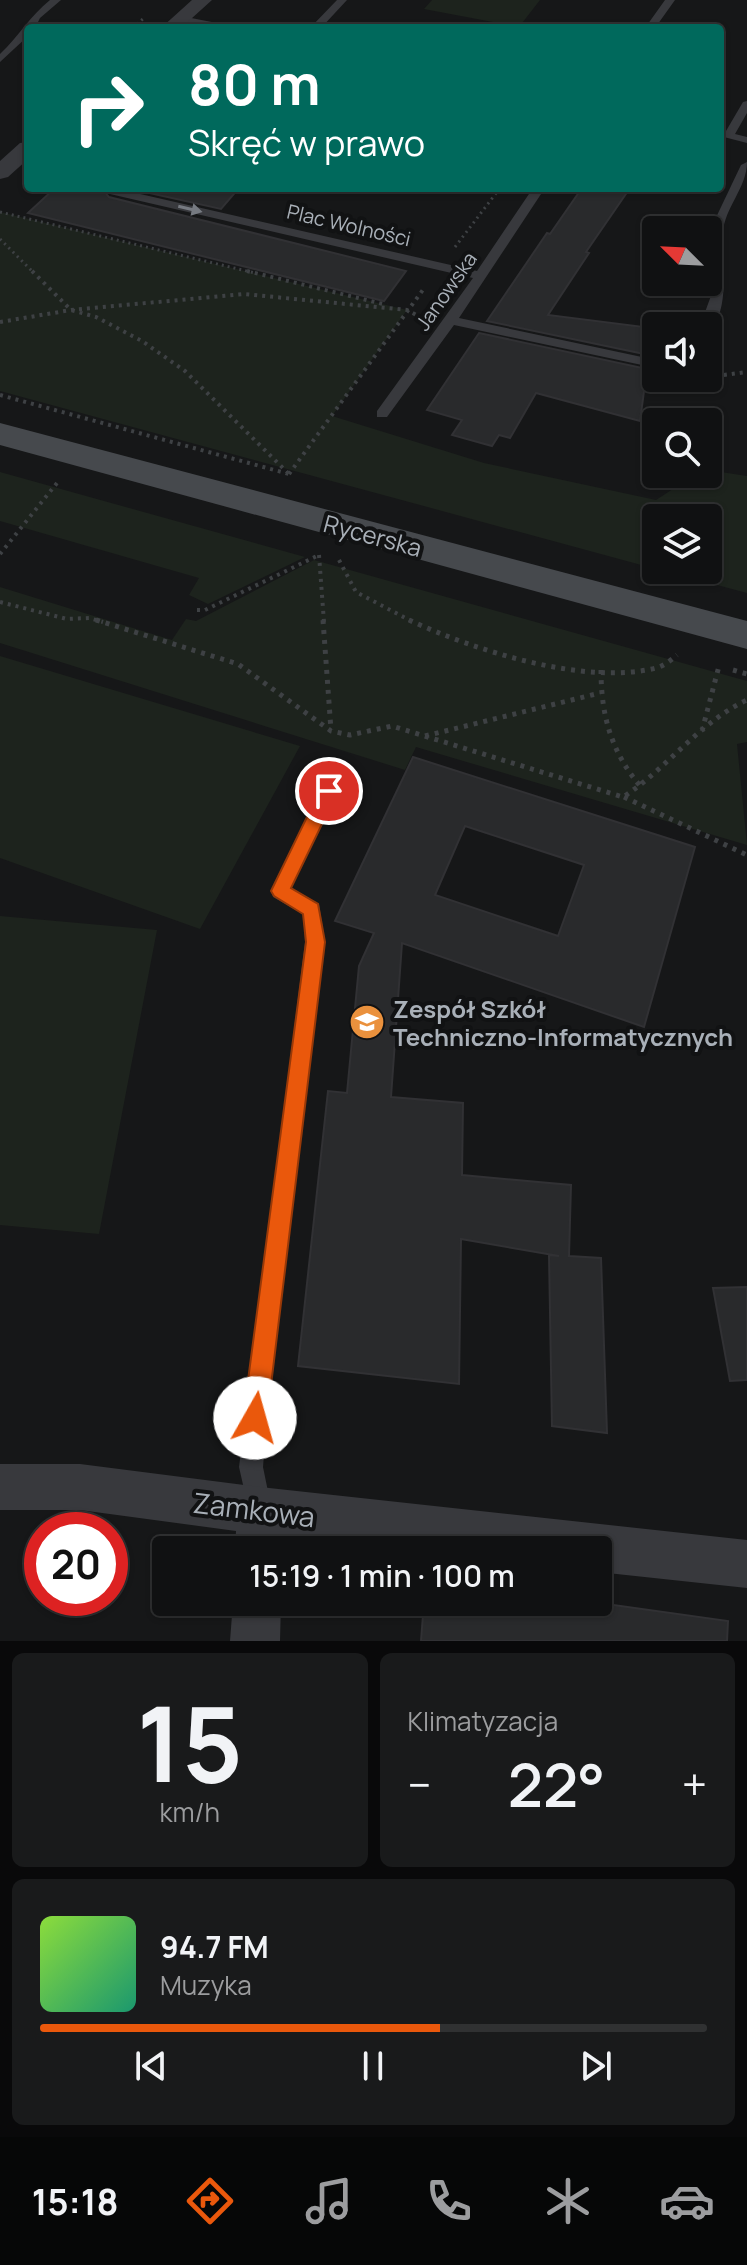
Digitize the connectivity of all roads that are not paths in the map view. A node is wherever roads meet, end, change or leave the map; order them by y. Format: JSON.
{"nodes":[{"id":1,"x":56,"y":0,"type":"edge"},
{"id":2,"x":203,"y":0,"type":"edge"},
{"id":3,"x":342,"y":0,"type":"edge"},
{"id":4,"x":670,"y":0,"type":"edge"},
{"id":5,"x":176,"y":23,"type":"edge"},
{"id":6,"x":32,"y":24,"type":"edge"},
{"id":7,"x":319,"y":24,"type":"edge"},
{"id":8,"x":653,"y":24,"type":"edge"},
{"id":9,"x":24,"y":34,"type":"edge"},
{"id":10,"x":0,"y":59,"type":"edge"},
{"id":11,"x":747,"y":104,"type":"edge"},
{"id":12,"x":724,"y":134,"type":"edge"},
{"id":13,"x":747,"y":140,"type":"edge"},
{"id":14,"x":24,"y":151,"type":"edge"},
{"id":15,"x":747,"y":165,"type":"edge"},
{"id":16,"x":0,"y":172,"type":"edge"},
{"id":17,"x":124,"y":192,"type":"edge"},
{"id":18,"x":536,"y":192,"type":"edge"},
{"id":19,"x":481,"y":276,"type":"junction"},
{"id":20,"x":712,"y":312,"type":"edge"},
{"id":21,"x":448,"y":324,"type":"junction"},
{"id":22,"x":642,"y":361,"type":"edge"},
{"id":23,"x":382,"y":414,"type":"dead end"},
{"id":24,"x":0,"y":434,"type":"edge"},
{"id":25,"x":747,"y":635,"type":"edge"},
{"id":26,"x":329,"y":791,"type":"dead end"},
{"id":27,"x":0,"y":1487,"type":"edge"},
{"id":28,"x":259,"y":1530,"type":"edge"},
{"id":29,"x":747,"y":1564,"type":"edge"},
{"id":30,"x":256,"y":1616,"type":"edge"},
{"id":31,"x":255,"y":1641,"type":"edge"}],
"edges":[{"from":1,"to":6,"type":"lane"},
{"from":2,"to":5,"type":"street"},
{"from":3,"to":7,"type":"lane"},
{"from":4,"to":8,"type":"lane"},
{"from":9,"to":10,"type":"lane"},
{"from":11,"to":12,"type":"lane"},
{"from":12,"to":13,"type":"lane"},
{"from":14,"to":16,"type":"street"},
{"from":15,"to":20,"type":"lane"},
{"from":17,"to":19,"type":"lane","name":"Plac Wolności","one_way":true},
{"from":18,"to":19,"type":"lane","name":"Janowska"},
{"from":19,"to":21,"type":"lane","name":"Janowska"},
{"from":21,"to":22,"type":"lane"},
{"from":21,"to":23,"type":"lane","name":"Janowska"},
{"from":24,"to":25,"type":"main road","name":"Rycerska"},
{"from":26,"to":28,"type":"lane"},
{"from":27,"to":28,"type":"street","name":"Zamkowa"},
{"from":28,"to":29,"type":"street","name":"Zamkowa"},
{"from":30,"to":31,"type":"street"}]}
